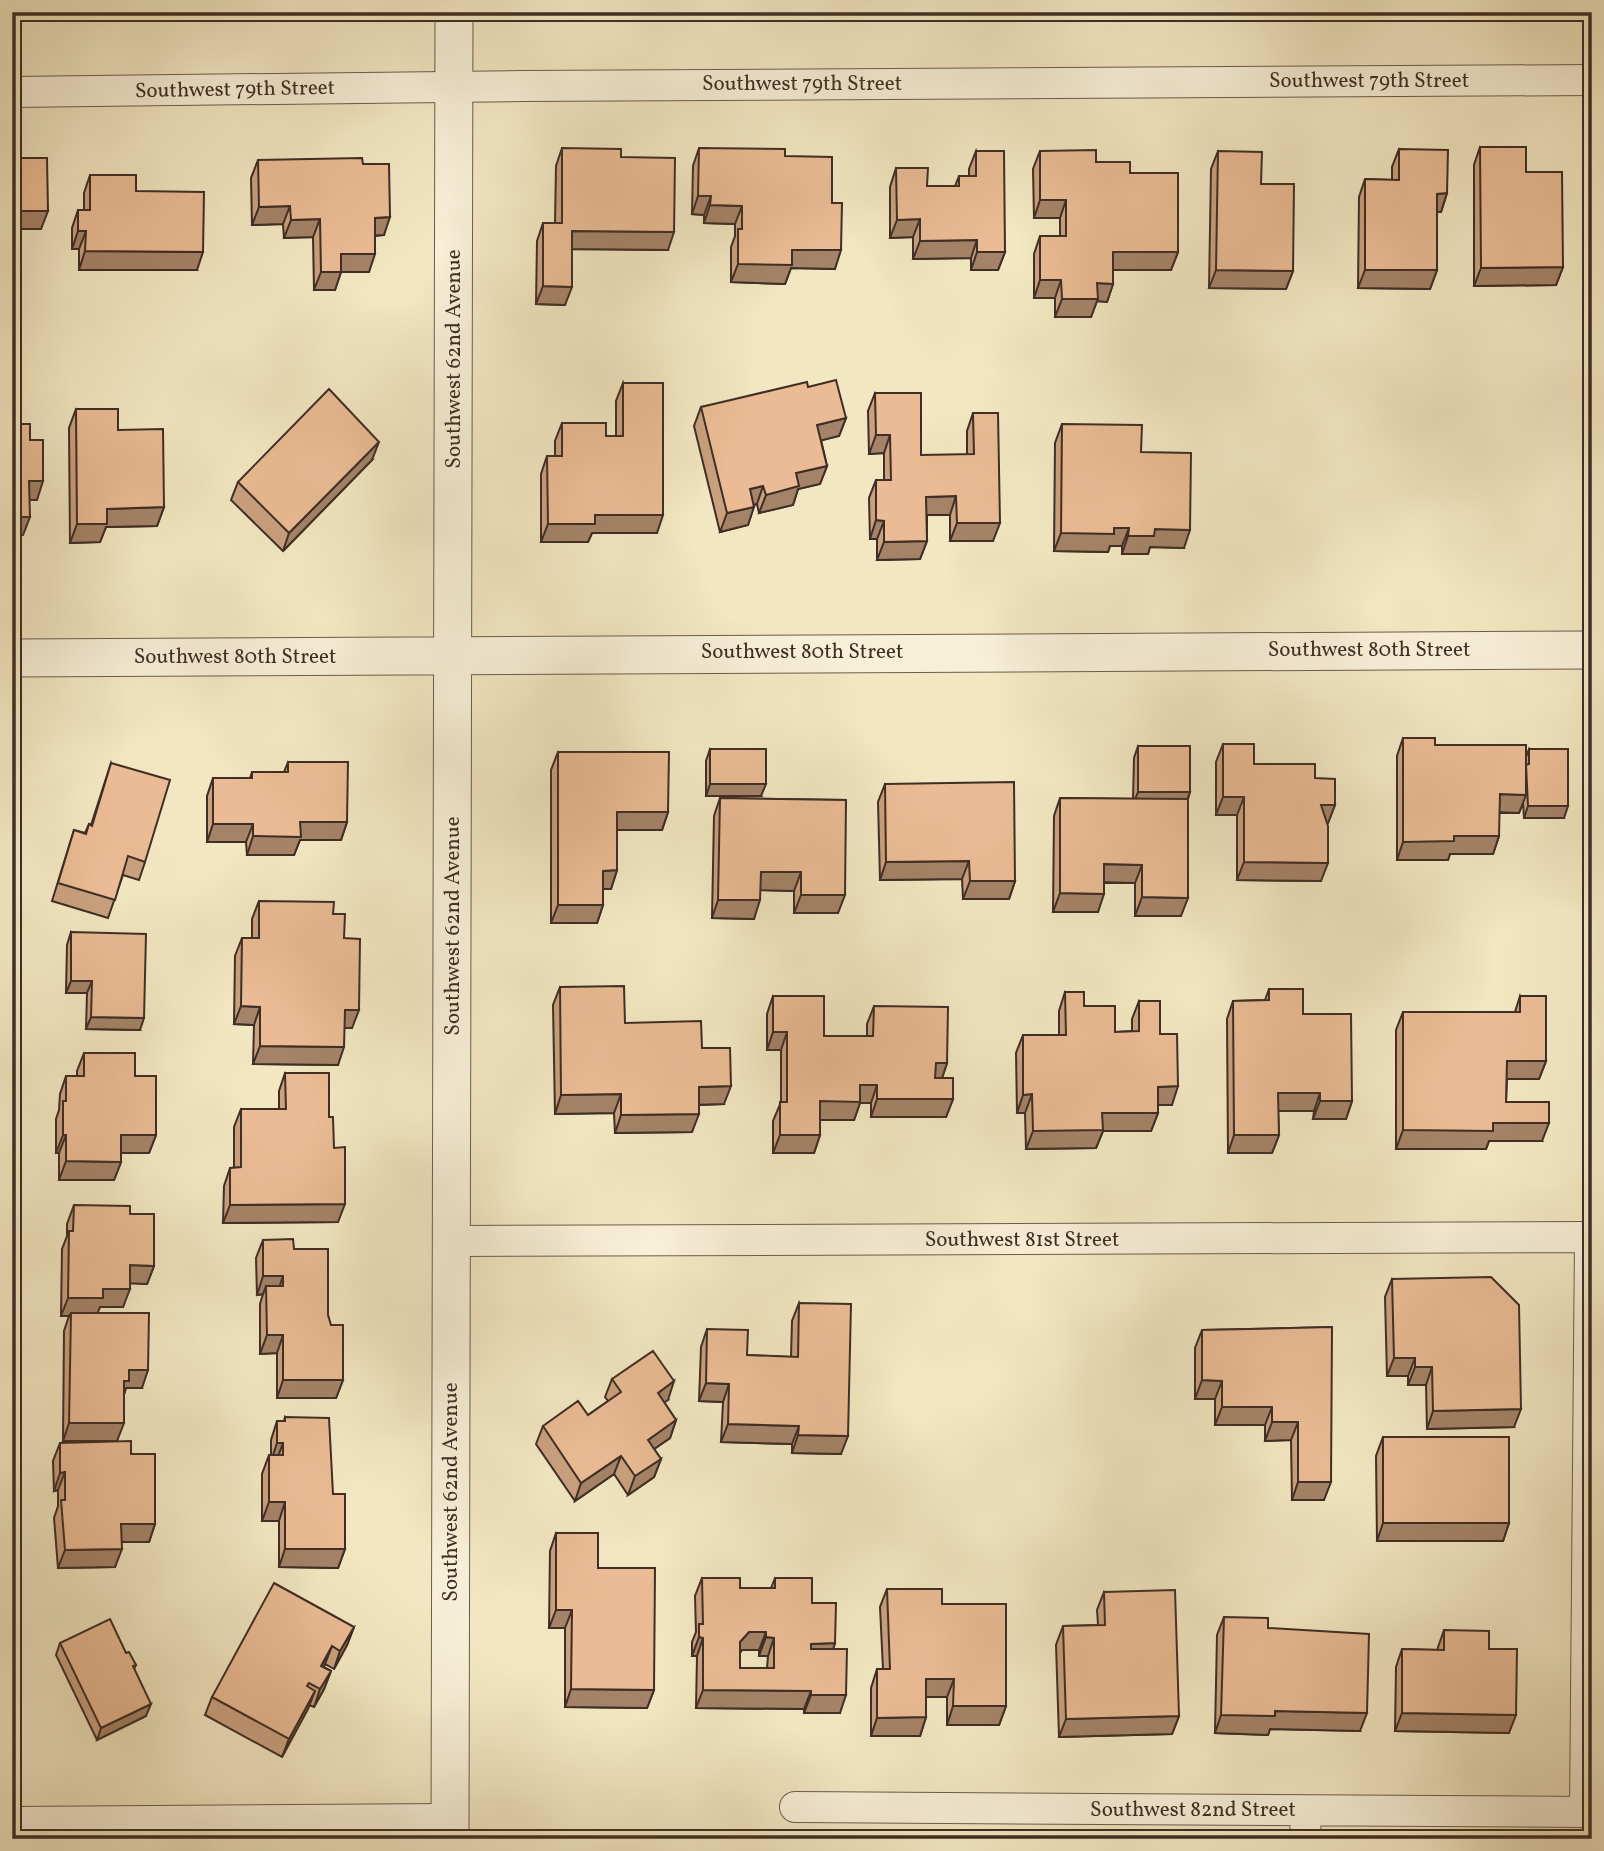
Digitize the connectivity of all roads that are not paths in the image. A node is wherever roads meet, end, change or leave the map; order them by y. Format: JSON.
{"nodes":[{"id":1,"x":454,"y":12,"type":"edge"},
{"id":2,"x":1592,"y":80,"type":"edge"},
{"id":3,"x":454,"y":88,"type":"junction"},
{"id":4,"x":12,"y":92,"type":"edge"},
{"id":5,"x":1592,"y":650,"type":"edge"},
{"id":6,"x":454,"y":655,"type":"junction"},
{"id":7,"x":12,"y":658,"type":"edge"},
{"id":8,"x":1591,"y":1237,"type":"edge"},
{"id":9,"x":453,"y":1241,"type":"junction"},
{"id":10,"x":795,"y":1807,"type":"dead end"},
{"id":11,"x":1588,"y":1812,"type":"edge"},
{"id":12,"x":12,"y":1822,"type":"edge"},
{"id":13,"x":1305,"y":1825,"type":"edge"},
{"id":14,"x":450,"y":1829,"type":"edge"}],
"edges":[{"from":1,"to":3,"type":"street","name":"Southwest 62nd Avenue"},
{"from":2,"to":3,"type":"street","name":"Southwest 79th Street"},
{"from":3,"to":4,"type":"street","name":"Southwest 79th Street"},
{"from":3,"to":6,"type":"street","name":"Southwest 62nd Avenue"},
{"from":5,"to":6,"type":"street","name":"Southwest 80th Street"},
{"from":6,"to":7,"type":"street","name":"Southwest 80th Street"},
{"from":6,"to":9,"type":"street","name":"Southwest 62nd Avenue"},
{"from":8,"to":9,"type":"street","name":"Southwest 81st Street"},
{"from":8,"to":11,"type":"street"},
{"from":9,"to":14,"type":"street","name":"Southwest 62nd Avenue"},
{"from":10,"to":13,"type":"street","name":"Southwest 82nd Street"},
{"from":11,"to":13,"type":"street","name":"Southwest 82nd Street"},
{"from":12,"to":14,"type":"street"}]}
